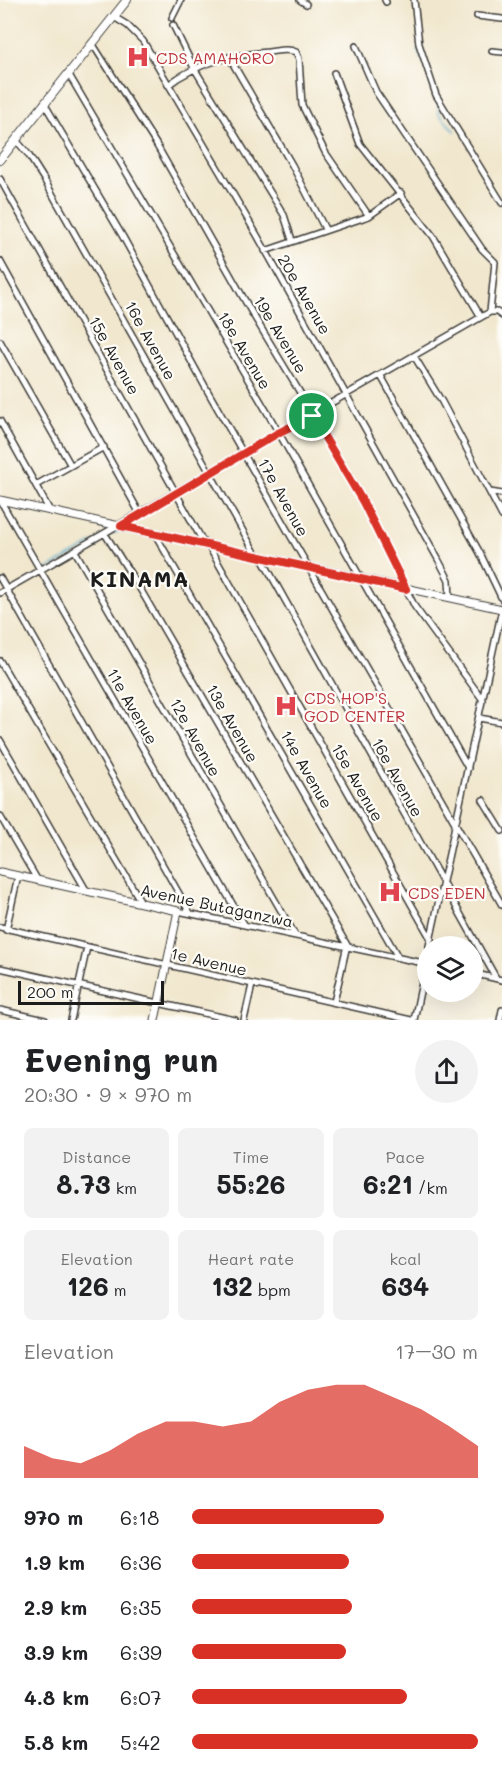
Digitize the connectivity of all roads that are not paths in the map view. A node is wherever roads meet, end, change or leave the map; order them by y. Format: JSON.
{"nodes":[{"id":1,"x":127,"y":0,"type":"edge"},
{"id":2,"x":181,"y":0,"type":"edge"},
{"id":3,"x":414,"y":0,"type":"edge"},
{"id":4,"x":477,"y":16,"type":"dead end"},
{"id":5,"x":114,"y":17,"type":"junction"},
{"id":6,"x":502,"y":19,"type":"edge"},
{"id":7,"x":92,"y":44,"type":"junction"},
{"id":8,"x":356,"y":46,"type":"dead end"},
{"id":9,"x":492,"y":51,"type":"dead end"},
{"id":10,"x":502,"y":52,"type":"edge"},
{"id":11,"x":228,"y":57,"type":"junction"},
{"id":12,"x":194,"y":68,"type":"junction"},
{"id":13,"x":68,"y":72,"type":"junction"},
{"id":14,"x":334,"y":73,"type":"dead end"},
{"id":15,"x":168,"y":85,"type":"junction"},
{"id":16,"x":44,"y":103,"type":"junction"},
{"id":17,"x":16,"y":141,"type":"junction"},
{"id":18,"x":0,"y":160,"type":"edge"},
{"id":19,"x":0,"y":179,"type":"edge"},
{"id":20,"x":400,"y":193,"type":"junction"},
{"id":21,"x":502,"y":203,"type":"edge"},
{"id":22,"x":369,"y":216,"type":"junction"},
{"id":23,"x":325,"y":229,"type":"junction"},
{"id":24,"x":292,"y":240,"type":"junction"},
{"id":25,"x":265,"y":251,"type":"junction"},
{"id":26,"x":0,"y":261,"type":"edge"},
{"id":27,"x":490,"y":312,"type":"junction"},
{"id":28,"x":502,"y":316,"type":"edge"},
{"id":29,"x":481,"y":317,"type":"junction"},
{"id":30,"x":0,"y":341,"type":"edge"},
{"id":31,"x":414,"y":356,"type":"junction"},
{"id":32,"x":381,"y":376,"type":"junction"},
{"id":33,"x":347,"y":395,"type":"junction"},
{"id":34,"x":312,"y":416,"type":"junction"},
{"id":35,"x":0,"y":421,"type":"edge"},
{"id":36,"x":278,"y":433,"type":"junction"},
{"id":37,"x":104,"y":447,"type":"junction"},
{"id":38,"x":244,"y":454,"type":"junction"},
{"id":39,"x":70,"y":464,"type":"junction"},
{"id":40,"x":210,"y":474,"type":"junction"},
{"id":41,"x":36,"y":485,"type":"junction"},
{"id":42,"x":490,"y":492,"type":"junction"},
{"id":43,"x":176,"y":494,"type":"junction"},
{"id":44,"x":502,"y":494,"type":"edge"},
{"id":45,"x":0,"y":500,"type":"edge"},
{"id":46,"x":50,"y":512,"type":"junction"},
{"id":47,"x":139,"y":512,"type":"junction"},
{"id":48,"x":502,"y":516,"type":"edge"},
{"id":49,"x":121,"y":526,"type":"junction"},
{"id":50,"x":155,"y":534,"type":"junction"},
{"id":51,"x":106,"y":535,"type":"junction"},
{"id":52,"x":207,"y":545,"type":"junction"},
{"id":53,"x":75,"y":552,"type":"junction"},
{"id":54,"x":259,"y":557,"type":"junction"},
{"id":55,"x":308,"y":567,"type":"junction"},
{"id":56,"x":41,"y":572,"type":"junction"},
{"id":57,"x":358,"y":576,"type":"junction"},
{"id":58,"x":0,"y":578,"type":"edge"},
{"id":59,"x":406,"y":589,"type":"junction"},
{"id":60,"x":7,"y":591,"type":"junction"},
{"id":61,"x":0,"y":593,"type":"edge"},
{"id":62,"x":450,"y":598,"type":"junction"},
{"id":63,"x":502,"y":599,"type":"edge"},
{"id":64,"x":502,"y":609,"type":"edge"},
{"id":65,"x":0,"y":661,"type":"edge"},
{"id":66,"x":483,"y":700,"type":"junction"},
{"id":67,"x":479,"y":718,"type":"junction"},
{"id":68,"x":502,"y":722,"type":"edge"},
{"id":69,"x":0,"y":740,"type":"edge"},
{"id":70,"x":468,"y":768,"type":"junction"},
{"id":71,"x":483,"y":800,"type":"dead end"},
{"id":72,"x":0,"y":816,"type":"edge"},
{"id":73,"x":456,"y":826,"type":"junction"},
{"id":74,"x":502,"y":831,"type":"edge"},
{"id":75,"x":0,"y":872,"type":"edge"},
{"id":76,"x":18,"y":876,"type":"junction"},
{"id":77,"x":38,"y":881,"type":"junction"},
{"id":78,"x":443,"y":884,"type":"junction"},
{"id":79,"x":86,"y":890,"type":"junction"},
{"id":80,"x":141,"y":902,"type":"junction"},
{"id":81,"x":502,"y":905,"type":"edge"},
{"id":82,"x":178,"y":910,"type":"junction"},
{"id":83,"x":190,"y":913,"type":"junction"},
{"id":84,"x":244,"y":924,"type":"junction"},
{"id":85,"x":4,"y":929,"type":"edge"},
{"id":86,"x":295,"y":935,"type":"junction"},
{"id":87,"x":429,"y":936,"type":"edge"},
{"id":88,"x":432,"y":936,"type":"edge"},
{"id":89,"x":347,"y":945,"type":"junction"},
{"id":90,"x":87,"y":947,"type":"junction"},
{"id":91,"x":398,"y":957,"type":"junction"},
{"id":92,"x":417,"y":962,"type":"edge"},
{"id":93,"x":167,"y":965,"type":"junction"},
{"id":94,"x":0,"y":968,"type":"edge"},
{"id":95,"x":483,"y":976,"type":"edge"},
{"id":96,"x":499,"y":979,"type":"edge"},
{"id":97,"x":252,"y":985,"type":"junction"},
{"id":98,"x":79,"y":986,"type":"junction"},
{"id":99,"x":417,"y":1001,"type":"edge"},
{"id":100,"x":334,"y":1002,"type":"junction"},
{"id":101,"x":159,"y":1004,"type":"junction"},
{"id":102,"x":0,"y":1010,"type":"edge"},
{"id":103,"x":502,"y":1010,"type":"edge"},
{"id":104,"x":45,"y":1020,"type":"edge"},
{"id":105,"x":71,"y":1020,"type":"edge"},
{"id":106,"x":155,"y":1020,"type":"edge"},
{"id":107,"x":235,"y":1020,"type":"edge"},
{"id":108,"x":244,"y":1020,"type":"edge"},
{"id":109,"x":412,"y":1020,"type":"edge"},
{"id":110,"x":500,"y":1020,"type":"edge"}],
"edges":[{"from":1,"to":5,"type":"main road"},
{"from":2,"to":12,"type":"street"},
{"from":3,"to":21,"type":"street"},
{"from":4,"to":6,"type":"street"},
{"from":5,"to":7,"type":"main road"},
{"from":5,"to":15,"type":"street","name":"20e Avenue"},
{"from":7,"to":13,"type":"main road"},
{"from":7,"to":34,"type":"street","name":"19e Avenue"},
{"from":8,"to":27,"type":"street"},
{"from":9,"to":10,"type":"street"},
{"from":11,"to":12,"type":"street"},
{"from":11,"to":22,"type":"street"},
{"from":11,"to":23,"type":"street"},
{"from":12,"to":15,"type":"street"},
{"from":12,"to":24,"type":"street"},
{"from":13,"to":16,"type":"main road"},
{"from":13,"to":36,"type":"street","name":"18e Avenue"},
{"from":14,"to":20,"type":"street"},
{"from":15,"to":25,"type":"street","name":"20e Avenue"},
{"from":16,"to":17,"type":"main road"},
{"from":16,"to":38,"type":"street","name":"17e Avenue"},
{"from":17,"to":18,"type":"main road"},
{"from":17,"to":40,"type":"street","name":"16e Avenue"},
{"from":19,"to":43,"type":"street","name":"15e Avenue"},
{"from":20,"to":22,"type":"street"},
{"from":20,"to":29,"type":"street"},
{"from":22,"to":23,"type":"street"},
{"from":23,"to":24,"type":"street"},
{"from":24,"to":25,"type":"street"},
{"from":25,"to":33,"type":"street","name":"20e Avenue"},
{"from":26,"to":37,"type":"street"},
{"from":27,"to":28,"type":"street"},
{"from":27,"to":29,"type":"street"},
{"from":29,"to":31,"type":"street"},
{"from":30,"to":39,"type":"street"},
{"from":31,"to":32,"type":"street"},
{"from":31,"to":42,"type":"street"},
{"from":32,"to":33,"type":"street"},
{"from":32,"to":63,"type":"street"},
{"from":33,"to":34,"type":"street"},
{"from":33,"to":62,"type":"street","name":"20e Avenue"},
{"from":34,"to":36,"type":"street"},
{"from":34,"to":59,"type":"street","name":"19e Avenue"},
{"from":35,"to":41,"type":"street"},
{"from":36,"to":38,"type":"street"},
{"from":36,"to":57,"type":"street","name":"18e Avenue"},
{"from":37,"to":39,"type":"street"},
{"from":37,"to":47,"type":"street"},
{"from":38,"to":40,"type":"street"},
{"from":38,"to":55,"type":"street","name":"17e Avenue"},
{"from":39,"to":41,"type":"street"},
{"from":40,"to":43,"type":"street"},
{"from":40,"to":54,"type":"street","name":"16e Avenue"},
{"from":41,"to":46,"type":"street"},
{"from":42,"to":44,"type":"street"},
{"from":42,"to":48,"type":"street"},
{"from":43,"to":47,"type":"street"},
{"from":43,"to":52,"type":"street","name":"15e Avenue"},
{"from":45,"to":46,"type":"street"},
{"from":45,"to":56,"type":"street","name":"11e Avenue"},
{"from":46,"to":49,"type":"street"},
{"from":47,"to":49,"type":"street"},
{"from":49,"to":50,"type":"street"},
{"from":49,"to":51,"type":"street"},
{"from":50,"to":52,"type":"street"},
{"from":50,"to":91,"type":"street","name":"14e Avenue"},
{"from":51,"to":53,"type":"street"},
{"from":51,"to":89,"type":"street","name":"13e Avenue"},
{"from":52,"to":54,"type":"street"},
{"from":52,"to":87,"type":"street","name":"15e Avenue"},
{"from":53,"to":56,"type":"street"},
{"from":53,"to":86,"type":"street","name":"12e Avenue"},
{"from":54,"to":55,"type":"street"},
{"from":54,"to":78,"type":"street","name":"16e Avenue"},
{"from":55,"to":57,"type":"street"},
{"from":55,"to":73,"type":"street","name":"17e Avenue"},
{"from":56,"to":60,"type":"street"},
{"from":56,"to":84,"type":"street","name":"11e Avenue"},
{"from":57,"to":59,"type":"street"},
{"from":57,"to":70,"type":"street","name":"18e Avenue"},
{"from":58,"to":60,"type":"street"},
{"from":59,"to":62,"type":"street"},
{"from":59,"to":66,"type":"street","name":"19e Avenue"},
{"from":60,"to":61,"type":"street"},
{"from":60,"to":83,"type":"street"},
{"from":62,"to":64,"type":"street"},
{"from":64,"to":66,"type":"street"},
{"from":65,"to":80,"type":"street"},
{"from":66,"to":67,"type":"street"},
{"from":67,"to":68,"type":"street"},
{"from":67,"to":70,"type":"street"},
{"from":69,"to":79,"type":"street"},
{"from":70,"to":73,"type":"street"},
{"from":71,"to":74,"type":"street"},
{"from":72,"to":77,"type":"street"},
{"from":73,"to":78,"type":"street"},
{"from":73,"to":81,"type":"street","name":"17e Avenue"},
{"from":75,"to":76,"type":"street","name":"Avenue Butaganzwa"},
{"from":76,"to":77,"type":"street","name":"Avenue Butaganzwa"},
{"from":76,"to":85,"type":"street"},
{"from":77,"to":79,"type":"street","name":"Avenue Butaganzwa"},
{"from":78,"to":88,"type":"street"},
{"from":78,"to":96,"type":"street","name":"16e Avenue"},
{"from":79,"to":80,"type":"street","name":"Avenue Butaganzwa"},
{"from":80,"to":82,"type":"street","name":"Avenue Butaganzwa"},
{"from":82,"to":83,"type":"street","name":"Avenue Butaganzwa"},
{"from":82,"to":93,"type":"street"},
{"from":83,"to":84,"type":"street","name":"Avenue Butaganzwa"},
{"from":84,"to":86,"type":"street","name":"Avenue Butaganzwa"},
{"from":85,"to":90,"type":"street","name":"1e Avenue"},
{"from":86,"to":89,"type":"street","name":"Avenue Butaganzwa"},
{"from":89,"to":91,"type":"street","name":"Avenue Butaganzwa"},
{"from":89,"to":100,"type":"street"},
{"from":90,"to":93,"type":"street","name":"1e Avenue"},
{"from":90,"to":98,"type":"street"},
{"from":91,"to":92,"type":"street","name":"Avenue Butaganzwa"},
{"from":93,"to":97,"type":"street","name":"1e Avenue"},
{"from":93,"to":101,"type":"street"},
{"from":94,"to":98,"type":"street"},
{"from":95,"to":96,"type":"street"},
{"from":97,"to":100,"type":"street","name":"1e Avenue"},
{"from":97,"to":108,"type":"street"},
{"from":98,"to":101,"type":"street"},
{"from":98,"to":105,"type":"street"},
{"from":99,"to":109,"type":"street"},
{"from":100,"to":109,"type":"street","name":"1e Avenue"},
{"from":101,"to":106,"type":"street"},
{"from":101,"to":107,"type":"street"},
{"from":102,"to":104,"type":"street"},
{"from":103,"to":110,"type":"street"}]}
